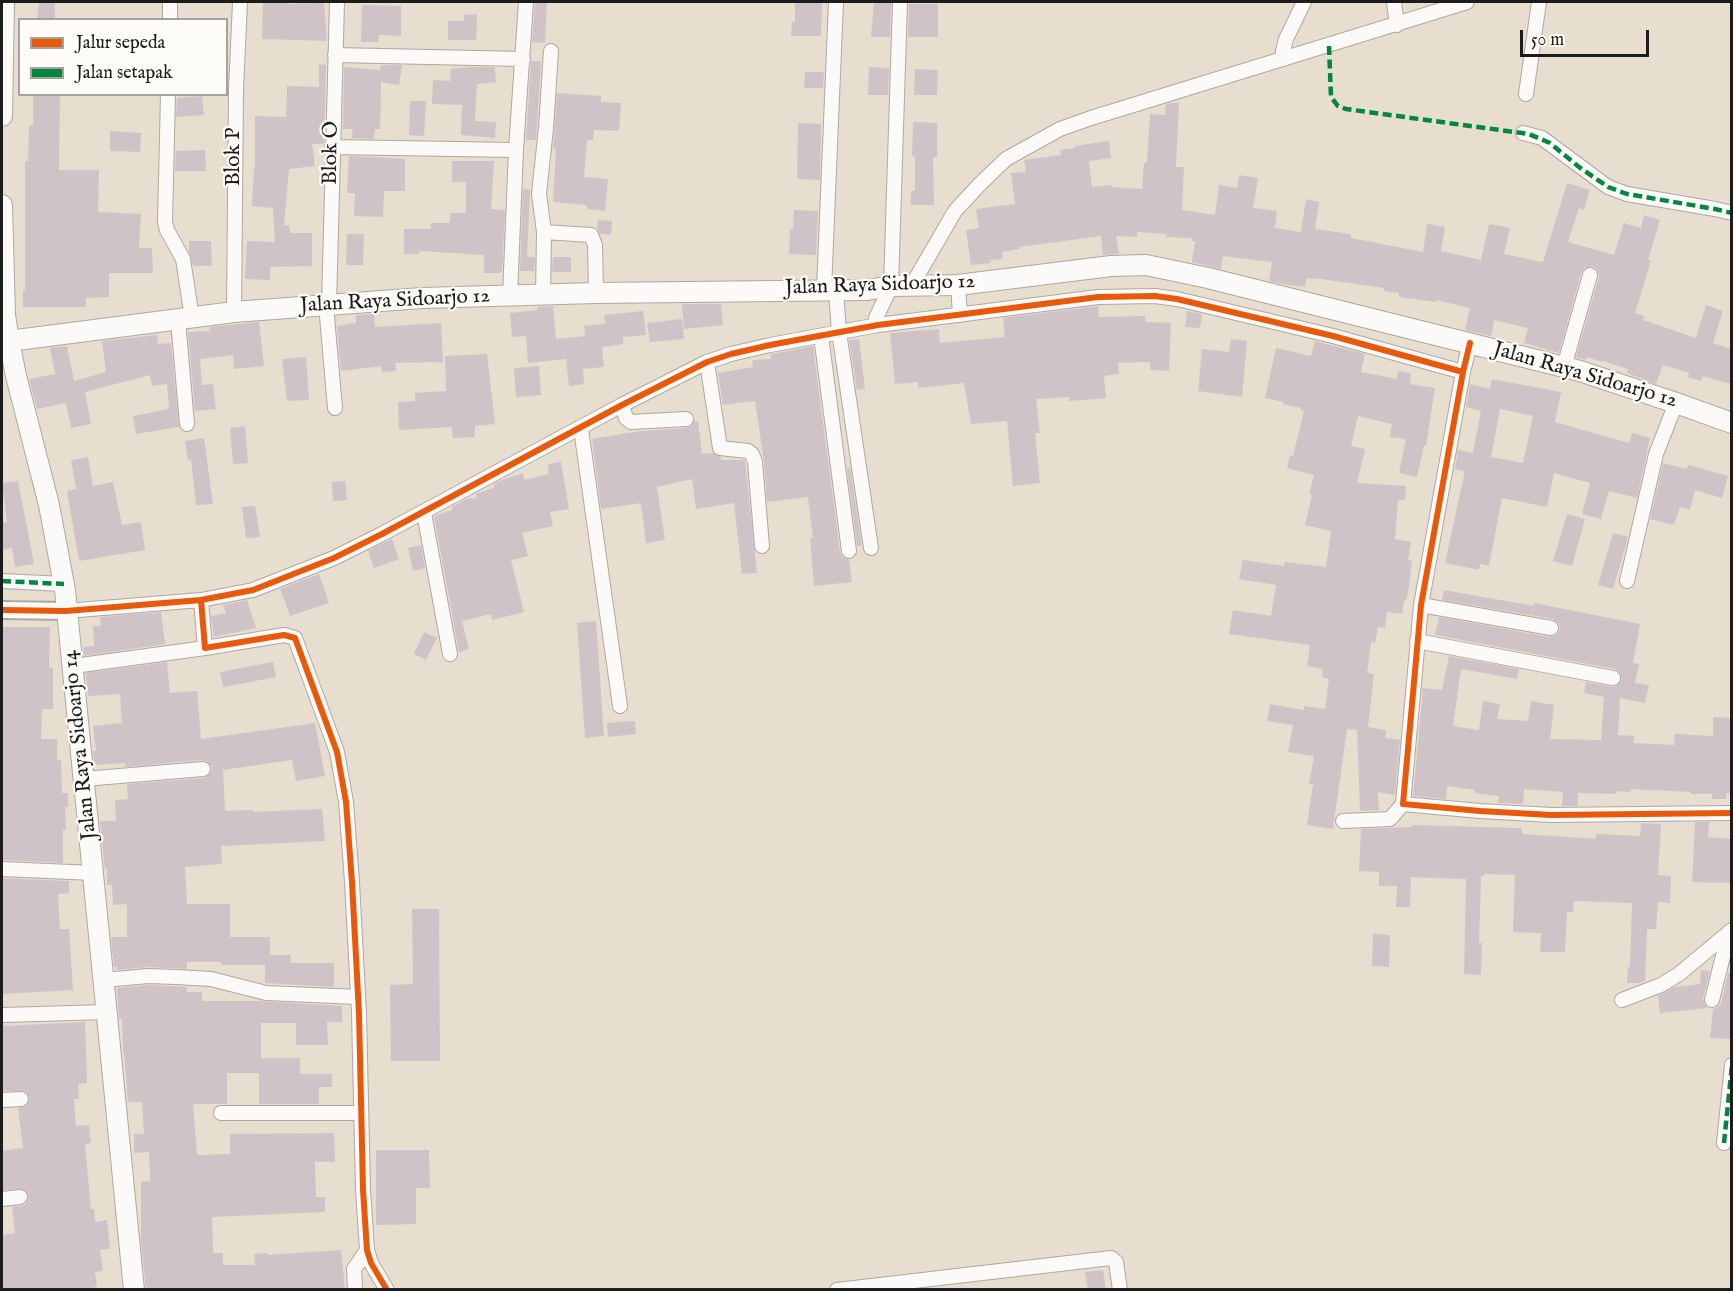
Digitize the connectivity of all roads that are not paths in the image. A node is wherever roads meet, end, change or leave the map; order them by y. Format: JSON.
{"nodes":[{"id":1,"x":4,"y":2,"type":"edge"},
{"id":2,"x":170,"y":2,"type":"edge"},
{"id":3,"x":240,"y":2,"type":"edge"},
{"id":4,"x":337,"y":2,"type":"edge"},
{"id":5,"x":526,"y":2,"type":"edge"},
{"id":6,"x":836,"y":2,"type":"edge"},
{"id":7,"x":900,"y":2,"type":"edge"},
{"id":8,"x":1304,"y":2,"type":"edge"},
{"id":9,"x":1394,"y":2,"type":"edge"},
{"id":10,"x":1467,"y":2,"type":"edge"},
{"id":11,"x":1539,"y":2,"type":"edge"},
{"id":12,"x":170,"y":18,"type":"edge"},
{"id":13,"x":1397,"y":25,"type":"junction"},
{"id":14,"x":551,"y":51,"type":"dead end"},
{"id":15,"x":335,"y":55,"type":"junction"},
{"id":16,"x":523,"y":59,"type":"junction"},
{"id":17,"x":1284,"y":59,"type":"junction"},
{"id":18,"x":1526,"y":94,"type":"dead end"},
{"id":19,"x":168,"y":96,"type":"edge"},
{"id":20,"x":2,"y":116,"type":"edge"},
{"id":21,"x":1523,"y":133,"type":"dead end"},
{"id":22,"x":332,"y":147,"type":"junction"},
{"id":23,"x":516,"y":150,"type":"junction"},
{"id":24,"x":2,"y":205,"type":"edge"},
{"id":25,"x":1731,"y":213,"type":"edge"},
{"id":26,"x":544,"y":232,"type":"junction"},
{"id":27,"x":1590,"y":275,"type":"dead end"},
{"id":28,"x":2,"y":280,"type":"edge"},
{"id":29,"x":912,"y":285,"type":"junction"},
{"id":30,"x":889,"y":290,"type":"junction"},
{"id":31,"x":958,"y":290,"type":"junction"},
{"id":32,"x":596,"y":293,"type":"junction"},
{"id":33,"x":543,"y":295,"type":"junction"},
{"id":34,"x":510,"y":296,"type":"junction"},
{"id":35,"x":328,"y":305,"type":"junction"},
{"id":36,"x":835,"y":307,"type":"junction"},
{"id":37,"x":234,"y":312,"type":"junction"},
{"id":38,"x":960,"y":312,"type":"junction"},
{"id":39,"x":185,"y":319,"type":"junction"},
{"id":40,"x":878,"y":325,"type":"junction"},
{"id":41,"x":821,"y":336,"type":"junction"},
{"id":42,"x":9,"y":341,"type":"junction"},
{"id":43,"x":1469,"y":346,"type":"junction"},
{"id":44,"x":707,"y":362,"type":"junction"},
{"id":45,"x":1564,"y":367,"type":"junction"},
{"id":46,"x":1464,"y":369,"type":"junction"},
{"id":47,"x":622,"y":405,"type":"junction"},
{"id":48,"x":1675,"y":406,"type":"junction"},
{"id":49,"x":335,"y":408,"type":"dead end"},
{"id":50,"x":686,"y":419,"type":"dead end"},
{"id":51,"x":1731,"y":423,"type":"edge"},
{"id":52,"x":188,"y":424,"type":"dead end"},
{"id":53,"x":581,"y":429,"type":"junction"},
{"id":54,"x":424,"y":513,"type":"junction"},
{"id":55,"x":762,"y":546,"type":"dead end"},
{"id":56,"x":871,"y":548,"type":"dead end"},
{"id":57,"x":849,"y":550,"type":"dead end"},
{"id":58,"x":2,"y":581,"type":"edge"},
{"id":59,"x":1627,"y":581,"type":"dead end"},
{"id":60,"x":65,"y":597,"type":"junction"},
{"id":61,"x":201,"y":600,"type":"junction"},
{"id":62,"x":1421,"y":605,"type":"junction"},
{"id":63,"x":2,"y":610,"type":"edge"},
{"id":64,"x":1551,"y":628,"type":"dead end"},
{"id":65,"x":1417,"y":641,"type":"junction"},
{"id":66,"x":205,"y":648,"type":"junction"},
{"id":67,"x":450,"y":654,"type":"dead end"},
{"id":68,"x":74,"y":666,"type":"junction"},
{"id":69,"x":1613,"y":678,"type":"dead end"},
{"id":70,"x":620,"y":706,"type":"dead end"},
{"id":71,"x":203,"y":769,"type":"dead end"},
{"id":72,"x":84,"y":779,"type":"junction"},
{"id":73,"x":1403,"y":804,"type":"junction"},
{"id":74,"x":1731,"y":813,"type":"edge"},
{"id":75,"x":1343,"y":821,"type":"dead end"},
{"id":76,"x":2,"y":869,"type":"edge"},
{"id":77,"x":94,"y":873,"type":"junction"},
{"id":78,"x":1730,"y":931,"type":"edge"},
{"id":79,"x":104,"y":980,"type":"junction"},
{"id":80,"x":358,"y":997,"type":"junction"},
{"id":81,"x":1622,"y":1000,"type":"dead end"},
{"id":82,"x":1712,"y":1000,"type":"dead end"},
{"id":83,"x":107,"y":1012,"type":"junction"},
{"id":84,"x":2,"y":1015,"type":"edge"},
{"id":85,"x":1731,"y":1065,"type":"edge"},
{"id":86,"x":21,"y":1099,"type":"dead end"},
{"id":87,"x":2,"y":1100,"type":"edge"},
{"id":88,"x":221,"y":1113,"type":"dead end"},
{"id":89,"x":360,"y":1113,"type":"junction"},
{"id":90,"x":1724,"y":1143,"type":"dead end"},
{"id":91,"x":20,"y":1197,"type":"dead end"},
{"id":92,"x":2,"y":1199,"type":"edge"},
{"id":93,"x":367,"y":1250,"type":"junction"},
{"id":94,"x":134,"y":1290,"type":"edge"},
{"id":95,"x":355,"y":1290,"type":"edge"},
{"id":96,"x":387,"y":1290,"type":"edge"},
{"id":97,"x":837,"y":1290,"type":"edge"},
{"id":98,"x":1120,"y":1290,"type":"edge"}],
"edges":[{"from":1,"to":20,"type":"main road"},
{"from":2,"to":12,"type":"street"},
{"from":3,"to":37,"type":"street","name":"Blok P"},
{"from":4,"to":15,"type":"street","name":"Blok O"},
{"from":5,"to":16,"type":"street"},
{"from":6,"to":36,"type":"street"},
{"from":7,"to":30,"type":"street"},
{"from":8,"to":17,"type":"street"},
{"from":9,"to":13,"type":"street"},
{"from":10,"to":13,"type":"street"},
{"from":11,"to":18,"type":"street"},
{"from":13,"to":17,"type":"street"},
{"from":14,"to":26,"type":"street"},
{"from":15,"to":16,"type":"street"},
{"from":15,"to":22,"type":"street","name":"Blok O"},
{"from":16,"to":23,"type":"street"},
{"from":17,"to":29,"type":"street"},
{"from":19,"to":39,"type":"street"},
{"from":21,"to":25,"type":"street"},
{"from":22,"to":23,"type":"street"},
{"from":22,"to":35,"type":"street","name":"Blok O"},
{"from":23,"to":34,"type":"street"},
{"from":24,"to":28,"type":"main road","name":"Jalan Raya Sidoarjo 14"},
{"from":26,"to":32,"type":"street"},
{"from":26,"to":33,"type":"street"},
{"from":27,"to":45,"type":"street"},
{"from":28,"to":42,"type":"main road","name":"Jalan Raya Sidoarjo 14"},
{"from":29,"to":30,"type":"main road","name":"Jalan Raya Sidoarjo 12"},
{"from":29,"to":31,"type":"main road","name":"Jalan Raya Sidoarjo 12"},
{"from":30,"to":36,"type":"main road","name":"Jalan Raya Sidoarjo 12"},
{"from":30,"to":40,"type":"street"},
{"from":31,"to":38,"type":"street"},
{"from":31,"to":43,"type":"main road","name":"Jalan Raya Sidoarjo 12"},
{"from":32,"to":33,"type":"main road","name":"Jalan Raya Sidoarjo 12"},
{"from":32,"to":36,"type":"main road","name":"Jalan Raya Sidoarjo 12"},
{"from":33,"to":34,"type":"main road","name":"Jalan Raya Sidoarjo 12"},
{"from":34,"to":35,"type":"main road","name":"Jalan Raya Sidoarjo 12"},
{"from":35,"to":37,"type":"main road","name":"Jalan Raya Sidoarjo 12"},
{"from":35,"to":49,"type":"street","name":"Blok O"},
{"from":36,"to":40,"type":"street"},
{"from":36,"to":41,"type":"street"},
{"from":36,"to":56,"type":"street"},
{"from":37,"to":39,"type":"main road","name":"Jalan Raya Sidoarjo 12"},
{"from":38,"to":40,"type":"street"},
{"from":38,"to":46,"type":"street"},
{"from":39,"to":42,"type":"main road","name":"Jalan Raya Sidoarjo 12"},
{"from":39,"to":52,"type":"street"},
{"from":41,"to":44,"type":"street"},
{"from":41,"to":57,"type":"street"},
{"from":42,"to":60,"type":"main road","name":"Jalan Raya Sidoarjo 14"},
{"from":43,"to":45,"type":"main road","name":"Jalan Raya Sidoarjo 12"},
{"from":43,"to":46,"type":"street"},
{"from":44,"to":47,"type":"street"},
{"from":44,"to":55,"type":"street"},
{"from":45,"to":48,"type":"main road","name":"Jalan Raya Sidoarjo 12"},
{"from":46,"to":62,"type":"street"},
{"from":47,"to":50,"type":"street"},
{"from":47,"to":53,"type":"street"},
{"from":48,"to":51,"type":"main road","name":"Jalan Raya Sidoarjo 12"},
{"from":48,"to":59,"type":"street"},
{"from":53,"to":54,"type":"street"},
{"from":53,"to":70,"type":"street"},
{"from":54,"to":61,"type":"street"},
{"from":54,"to":67,"type":"street"},
{"from":58,"to":60,"type":"street"},
{"from":60,"to":61,"type":"street"},
{"from":60,"to":63,"type":"street"},
{"from":60,"to":68,"type":"main road","name":"Jalan Raya Sidoarjo 14"},
{"from":61,"to":66,"type":"street"},
{"from":62,"to":64,"type":"street"},
{"from":62,"to":65,"type":"street"},
{"from":65,"to":69,"type":"street"},
{"from":65,"to":73,"type":"street"},
{"from":66,"to":68,"type":"street"},
{"from":66,"to":80,"type":"street"},
{"from":68,"to":72,"type":"main road","name":"Jalan Raya Sidoarjo 14"},
{"from":71,"to":72,"type":"street"},
{"from":72,"to":77,"type":"main road","name":"Jalan Raya Sidoarjo 14"},
{"from":73,"to":74,"type":"street"},
{"from":73,"to":75,"type":"street"},
{"from":76,"to":77,"type":"street"},
{"from":77,"to":79,"type":"main road","name":"Jalan Raya Sidoarjo 14"},
{"from":78,"to":81,"type":"street"},
{"from":78,"to":82,"type":"street"},
{"from":79,"to":80,"type":"street"},
{"from":79,"to":83,"type":"main road","name":"Jalan Raya Sidoarjo 14"},
{"from":80,"to":89,"type":"street"},
{"from":83,"to":84,"type":"street"},
{"from":83,"to":94,"type":"main road","name":"Jalan Raya Sidoarjo 14"},
{"from":85,"to":90,"type":"street"},
{"from":86,"to":87,"type":"street"},
{"from":88,"to":89,"type":"street"},
{"from":89,"to":93,"type":"street"},
{"from":91,"to":92,"type":"street"},
{"from":93,"to":95,"type":"street"},
{"from":93,"to":96,"type":"street"},
{"from":97,"to":98,"type":"street"}]}
